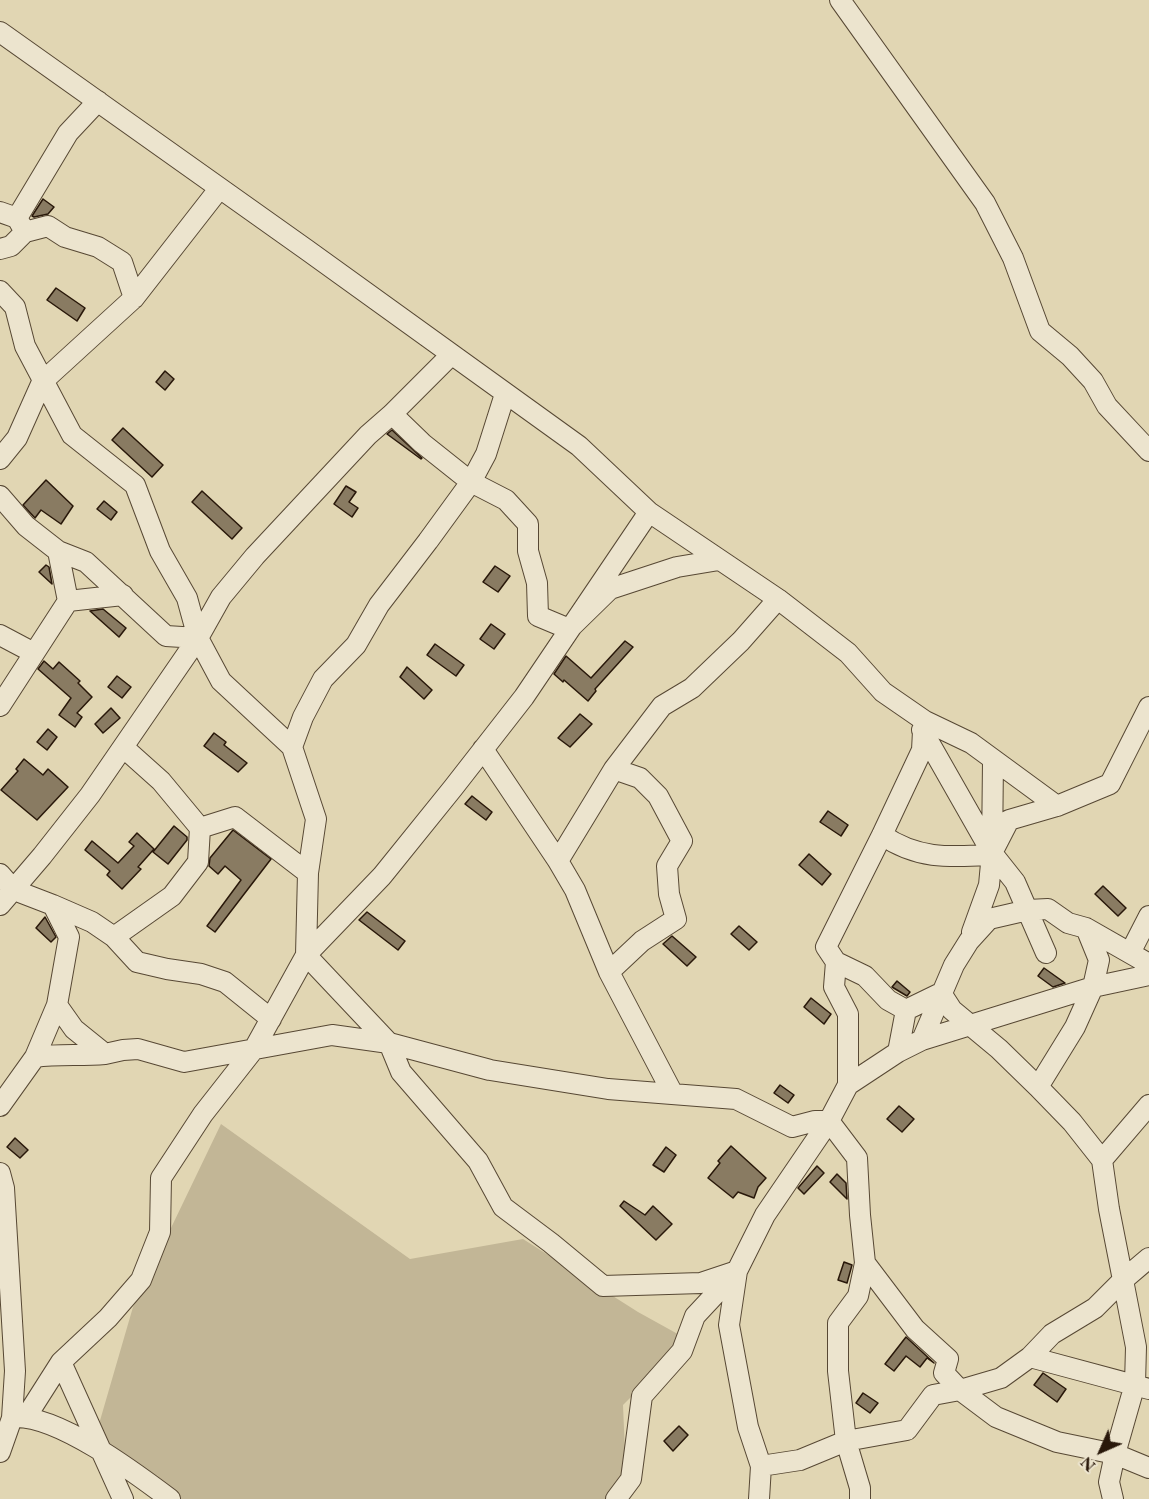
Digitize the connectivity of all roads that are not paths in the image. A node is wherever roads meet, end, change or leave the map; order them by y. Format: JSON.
{"nodes":[{"id":1,"x":840,"y":0,"type":"edge"},
{"id":2,"x":0,"y":32,"type":"edge"},
{"id":3,"x":98,"y":101,"type":"junction"},
{"id":4,"x":219,"y":189,"type":"junction"},
{"id":5,"x":14,"y":221,"type":"edge"},
{"id":6,"x":0,"y":249,"type":"edge"},
{"id":7,"x":0,"y":291,"type":"edge"},
{"id":8,"x":134,"y":298,"type":"junction"},
{"id":9,"x":451,"y":355,"type":"junction"},
{"id":10,"x":42,"y":382,"type":"junction"},
{"id":11,"x":505,"y":394,"type":"junction"},
{"id":12,"x":392,"y":414,"type":"junction"},
{"id":13,"x":1149,"y":451,"type":"edge"},
{"id":14,"x":0,"y":459,"type":"edge"},
{"id":15,"x":471,"y":482,"type":"junction"},
{"id":16,"x":0,"y":496,"type":"edge"},
{"id":17,"x":649,"y":512,"type":"junction"},
{"id":18,"x":58,"y":551,"type":"junction"},
{"id":19,"x":719,"y":560,"type":"junction"},
{"id":20,"x":123,"y":596,"type":"junction"},
{"id":21,"x":778,"y":599,"type":"junction"},
{"id":22,"x":68,"y":601,"type":"junction"},
{"id":23,"x":569,"y":629,"type":"junction"},
{"id":24,"x":0,"y":635,"type":"edge"},
{"id":25,"x":198,"y":638,"type":"junction"},
{"id":26,"x":34,"y":653,"type":"junction"},
{"id":27,"x":883,"y":692,"type":"junction"},
{"id":28,"x":0,"y":706,"type":"edge"},
{"id":29,"x":1149,"y":706,"type":"edge"},
{"id":30,"x":922,"y":731,"type":"junction"},
{"id":31,"x":123,"y":747,"type":"junction"},
{"id":32,"x":292,"y":747,"type":"junction"},
{"id":33,"x":483,"y":749,"type":"junction"},
{"id":34,"x":993,"y":761,"type":"junction"},
{"id":35,"x":614,"y":769,"type":"junction"},
{"id":36,"x":1057,"y":806,"type":"junction"},
{"id":37,"x":200,"y":828,"type":"junction"},
{"id":38,"x":882,"y":836,"type":"junction"},
{"id":39,"x":992,"y":854,"type":"junction"},
{"id":40,"x":558,"y":861,"type":"junction"},
{"id":41,"x":308,"y":873,"type":"junction"},
{"id":42,"x":0,"y":874,"type":"edge"},
{"id":43,"x":1015,"y":882,"type":"junction"},
{"id":44,"x":14,"y":890,"type":"junction"},
{"id":45,"x":0,"y":905,"type":"edge"},
{"id":46,"x":53,"y":905,"type":"junction"},
{"id":47,"x":1048,"y":909,"type":"junction"},
{"id":48,"x":1028,"y":910,"type":"junction"},
{"id":49,"x":1149,"y":916,"type":"edge"},
{"id":50,"x":1086,"y":928,"type":"junction"},
{"id":51,"x":114,"y":937,"type":"junction"},
{"id":52,"x":969,"y":941,"type":"junction"},
{"id":53,"x":1046,"y":953,"type":"dead end"},
{"id":54,"x":1130,"y":953,"type":"junction"},
{"id":55,"x":306,"y":955,"type":"junction"},
{"id":56,"x":836,"y":962,"type":"junction"},
{"id":57,"x":1149,"y":964,"type":"edge"},
{"id":58,"x":609,"y":972,"type":"junction"},
{"id":59,"x":1149,"y":975,"type":"edge"},
{"id":60,"x":1093,"y":987,"type":"junction"},
{"id":61,"x":941,"y":993,"type":"junction"},
{"id":62,"x":57,"y":1005,"type":"junction"},
{"id":63,"x":906,"y":1010,"type":"junction"},
{"id":64,"x":271,"y":1019,"type":"junction"},
{"id":65,"x":972,"y":1026,"type":"junction"},
{"id":66,"x":922,"y":1040,"type":"junction"},
{"id":67,"x":389,"y":1043,"type":"junction"},
{"id":68,"x":254,"y":1049,"type":"junction"},
{"id":69,"x":898,"y":1052,"type":"junction"},
{"id":70,"x":105,"y":1054,"type":"junction"},
{"id":71,"x":34,"y":1057,"type":"junction"},
{"id":72,"x":848,"y":1085,"type":"junction"},
{"id":73,"x":1038,"y":1087,"type":"junction"},
{"id":74,"x":673,"y":1094,"type":"junction"},
{"id":75,"x":1149,"y":1105,"type":"edge"},
{"id":76,"x":0,"y":1106,"type":"edge"},
{"id":77,"x":829,"y":1121,"type":"junction"},
{"id":78,"x":1102,"y":1160,"type":"junction"},
{"id":79,"x":0,"y":1173,"type":"edge"},
{"id":80,"x":1149,"y":1258,"type":"edge"},
{"id":81,"x":865,"y":1263,"type":"junction"},
{"id":82,"x":737,"y":1271,"type":"junction"},
{"id":83,"x":1123,"y":1280,"type":"junction"},
{"id":84,"x":1030,"y":1357,"type":"junction"},
{"id":85,"x":61,"y":1362,"type":"junction"},
{"id":86,"x":1142,"y":1387,"type":"edge"},
{"id":87,"x":960,"y":1390,"type":"junction"},
{"id":88,"x":13,"y":1416,"type":"edge"},
{"id":89,"x":846,"y":1442,"type":"junction"},
{"id":90,"x":0,"y":1452,"type":"edge"},
{"id":91,"x":103,"y":1454,"type":"junction"},
{"id":92,"x":1115,"y":1454,"type":"junction"},
{"id":93,"x":761,"y":1466,"type":"junction"},
{"id":94,"x":1149,"y":1468,"type":"edge"},
{"id":95,"x":123,"y":1499,"type":"edge"},
{"id":96,"x":170,"y":1499,"type":"edge"},
{"id":97,"x":616,"y":1499,"type":"edge"},
{"id":98,"x":759,"y":1499,"type":"edge"},
{"id":99,"x":860,"y":1499,"type":"edge"},
{"id":100,"x":1113,"y":1499,"type":"edge"}],
"edges":[{"from":1,"to":13,"type":"street"},
{"from":2,"to":3,"type":"street"},
{"from":3,"to":4,"type":"street"},
{"from":3,"to":5,"type":"street"},
{"from":4,"to":8,"type":"street"},
{"from":4,"to":9,"type":"street"},
{"from":5,"to":6,"type":"street"},
{"from":5,"to":8,"type":"street"},
{"from":7,"to":10,"type":"street"},
{"from":8,"to":10,"type":"street"},
{"from":9,"to":11,"type":"street"},
{"from":9,"to":12,"type":"street"},
{"from":10,"to":14,"type":"street"},
{"from":10,"to":25,"type":"street"},
{"from":11,"to":15,"type":"street"},
{"from":11,"to":17,"type":"street"},
{"from":12,"to":15,"type":"street"},
{"from":12,"to":25,"type":"street"},
{"from":15,"to":23,"type":"street"},
{"from":15,"to":32,"type":"street"},
{"from":16,"to":18,"type":"street"},
{"from":17,"to":19,"type":"street"},
{"from":17,"to":23,"type":"street"},
{"from":18,"to":20,"type":"street"},
{"from":18,"to":22,"type":"street"},
{"from":19,"to":21,"type":"street"},
{"from":19,"to":23,"type":"street"},
{"from":20,"to":22,"type":"street"},
{"from":20,"to":25,"type":"street"},
{"from":21,"to":27,"type":"street"},
{"from":21,"to":35,"type":"street"},
{"from":22,"to":26,"type":"street"},
{"from":23,"to":33,"type":"street"},
{"from":24,"to":26,"type":"street"},
{"from":25,"to":31,"type":"street"},
{"from":25,"to":32,"type":"street"},
{"from":26,"to":28,"type":"street"},
{"from":27,"to":30,"type":"street"},
{"from":27,"to":34,"type":"street"},
{"from":29,"to":36,"type":"street"},
{"from":30,"to":38,"type":"street"},
{"from":30,"to":39,"type":"street"},
{"from":31,"to":37,"type":"street"},
{"from":31,"to":44,"type":"street"},
{"from":32,"to":41,"type":"street"},
{"from":33,"to":40,"type":"street"},
{"from":33,"to":55,"type":"street"},
{"from":34,"to":36,"type":"street"},
{"from":34,"to":39,"type":"street"},
{"from":35,"to":40,"type":"street"},
{"from":35,"to":58,"type":"street"},
{"from":36,"to":39,"type":"street"},
{"from":37,"to":41,"type":"street"},
{"from":37,"to":51,"type":"street"},
{"from":38,"to":39,"type":"street"},
{"from":38,"to":56,"type":"street"},
{"from":39,"to":43,"type":"street"},
{"from":39,"to":52,"type":"street"},
{"from":40,"to":58,"type":"street"},
{"from":41,"to":55,"type":"street"},
{"from":42,"to":44,"type":"street"},
{"from":43,"to":47,"type":"street"},
{"from":43,"to":48,"type":"street"},
{"from":44,"to":45,"type":"street"},
{"from":44,"to":46,"type":"street"},
{"from":46,"to":51,"type":"street"},
{"from":46,"to":62,"type":"street"},
{"from":47,"to":48,"type":"street"},
{"from":47,"to":50,"type":"street"},
{"from":48,"to":52,"type":"street"},
{"from":48,"to":53,"type":"street"},
{"from":49,"to":54,"type":"street"},
{"from":50,"to":54,"type":"street"},
{"from":50,"to":60,"type":"street"},
{"from":51,"to":64,"type":"street"},
{"from":52,"to":61,"type":"street"},
{"from":54,"to":57,"type":"street"},
{"from":55,"to":64,"type":"street"},
{"from":55,"to":67,"type":"street"},
{"from":56,"to":63,"type":"street"},
{"from":56,"to":72,"type":"street"},
{"from":58,"to":74,"type":"street"},
{"from":59,"to":60,"type":"street"},
{"from":60,"to":65,"type":"street"},
{"from":60,"to":73,"type":"street"},
{"from":61,"to":63,"type":"street"},
{"from":61,"to":65,"type":"street"},
{"from":61,"to":66,"type":"street"},
{"from":62,"to":70,"type":"street"},
{"from":62,"to":71,"type":"street"},
{"from":63,"to":69,"type":"street"},
{"from":64,"to":68,"type":"street"},
{"from":65,"to":66,"type":"street"},
{"from":65,"to":73,"type":"street"},
{"from":66,"to":69,"type":"street"},
{"from":67,"to":68,"type":"street"},
{"from":67,"to":74,"type":"street"},
{"from":67,"to":82,"type":"street"},
{"from":68,"to":70,"type":"street"},
{"from":68,"to":85,"type":"street"},
{"from":69,"to":72,"type":"street"},
{"from":70,"to":71,"type":"street"},
{"from":71,"to":76,"type":"street"},
{"from":72,"to":77,"type":"street"},
{"from":73,"to":78,"type":"street"},
{"from":74,"to":77,"type":"street"},
{"from":75,"to":78,"type":"street"},
{"from":77,"to":81,"type":"street"},
{"from":77,"to":82,"type":"street"},
{"from":78,"to":83,"type":"street"},
{"from":79,"to":88,"type":"street"},
{"from":80,"to":83,"type":"street"},
{"from":81,"to":87,"type":"street"},
{"from":81,"to":89,"type":"street"},
{"from":82,"to":93,"type":"street"},
{"from":82,"to":97,"type":"street"},
{"from":83,"to":84,"type":"street"},
{"from":83,"to":86,"type":"street"},
{"from":84,"to":86,"type":"street"},
{"from":84,"to":87,"type":"street"},
{"from":85,"to":88,"type":"street"},
{"from":85,"to":91,"type":"street"},
{"from":86,"to":92,"type":"street"},
{"from":87,"to":89,"type":"street"},
{"from":87,"to":92,"type":"street"},
{"from":88,"to":90,"type":"street"},
{"from":88,"to":91,"type":"street"},
{"from":89,"to":93,"type":"street"},
{"from":89,"to":99,"type":"street"},
{"from":91,"to":95,"type":"street"},
{"from":91,"to":96,"type":"street"},
{"from":92,"to":94,"type":"street"},
{"from":92,"to":100,"type":"street"},
{"from":93,"to":98,"type":"street"}]}
